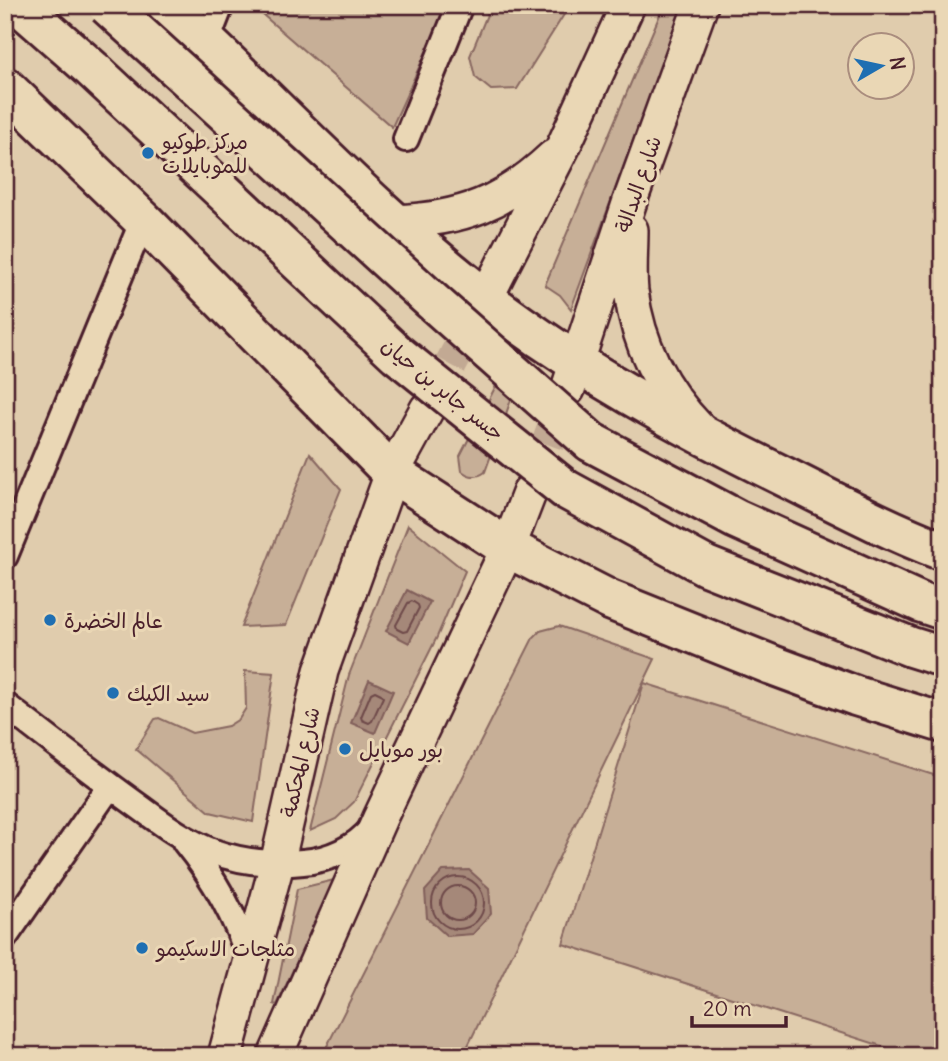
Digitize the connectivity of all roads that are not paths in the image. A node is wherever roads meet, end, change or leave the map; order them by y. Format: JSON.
{"nodes":[{"id":1,"x":19,"y":5,"type":"edge"},
{"id":2,"x":107,"y":5,"type":"edge"},
{"id":3,"x":167,"y":5,"type":"edge"},
{"id":4,"x":221,"y":5,"type":"edge"},
{"id":5,"x":460,"y":5,"type":"edge"},
{"id":6,"x":628,"y":5,"type":"edge"},
{"id":7,"x":701,"y":5,"type":"edge"},
{"id":8,"x":207,"y":41,"type":"junction"},
{"id":9,"x":5,"y":87,"type":"edge"},
{"id":10,"x":405,"y":139,"type":"dead end"},
{"id":11,"x":564,"y":145,"type":"junction"},
{"id":12,"x":630,"y":201,"type":"junction"},
{"id":13,"x":144,"y":220,"type":"junction"},
{"id":14,"x":395,"y":222,"type":"junction"},
{"id":15,"x":481,"y":308,"type":"junction"},
{"id":16,"x":573,"y":377,"type":"junction"},
{"id":17,"x":426,"y":409,"type":"tunnel mouth"},
{"id":18,"x":709,"y":440,"type":"junction"},
{"id":19,"x":392,"y":473,"type":"junction"},
{"id":20,"x":530,"y":491,"type":"tunnel mouth"},
{"id":21,"x":508,"y":548,"type":"junction"},
{"id":22,"x":943,"y":551,"type":"edge"},
{"id":23,"x":5,"y":556,"type":"edge"},
{"id":24,"x":943,"y":610,"type":"edge"},
{"id":25,"x":943,"y":657,"type":"edge"},
{"id":26,"x":5,"y":705,"type":"edge"},
{"id":27,"x":943,"y":723,"type":"edge"},
{"id":28,"x":110,"y":786,"type":"junction"},
{"id":29,"x":380,"y":818,"type":"junction"},
{"id":30,"x":180,"y":836,"type":"junction"},
{"id":31,"x":277,"y":864,"type":"junction"},
{"id":32,"x":5,"y":937,"type":"edge"},
{"id":33,"x":250,"y":961,"type":"junction"},
{"id":34,"x":225,"y":1056,"type":"edge"},
{"id":35,"x":275,"y":1056,"type":"edge"}],
"edges":[{"from":1,"to":25,"type":"main road","name":"جسر جابر بن حيان","bridge":true},
{"from":2,"to":24,"type":"main road","bridge":true},
{"from":3,"to":8,"type":"main road"},
{"from":4,"to":8,"type":"street"},
{"from":5,"to":10,"type":"street"},
{"from":6,"to":11,"type":"main road"},
{"from":7,"to":12,"type":"main road","name":"شارع البدالة"},
{"from":8,"to":14,"type":"main road"},
{"from":9,"to":13,"type":"main road"},
{"from":11,"to":14,"type":"main road"},
{"from":11,"to":15,"type":"main road"},
{"from":12,"to":16,"type":"main road","name":"شارع البدالة"},
{"from":12,"to":18,"type":"main road"},
{"from":13,"to":19,"type":"main road"},
{"from":13,"to":23,"type":"street"},
{"from":14,"to":15,"type":"main road"},
{"from":15,"to":16,"type":"main road"},
{"from":16,"to":18,"type":"main road"},
{"from":17,"to":19,"type":"main road","name":"شارع المحكمة"},
{"from":18,"to":22,"type":"main road"},
{"from":19,"to":21,"type":"main road"},
{"from":19,"to":31,"type":"main road","name":"شارع المحكمة"},
{"from":20,"to":21,"type":"main road"},
{"from":21,"to":27,"type":"main road"},
{"from":21,"to":29,"type":"main road"},
{"from":26,"to":28,"type":"street"},
{"from":28,"to":30,"type":"street"},
{"from":28,"to":32,"type":"street"},
{"from":29,"to":31,"type":"street"},
{"from":29,"to":35,"type":"main road"},
{"from":30,"to":31,"type":"street"},
{"from":30,"to":33,"type":"street"},
{"from":31,"to":33,"type":"main road","name":"شارع المحكمة"},
{"from":33,"to":34,"type":"main road","name":"شارع المحكمة"}]}
